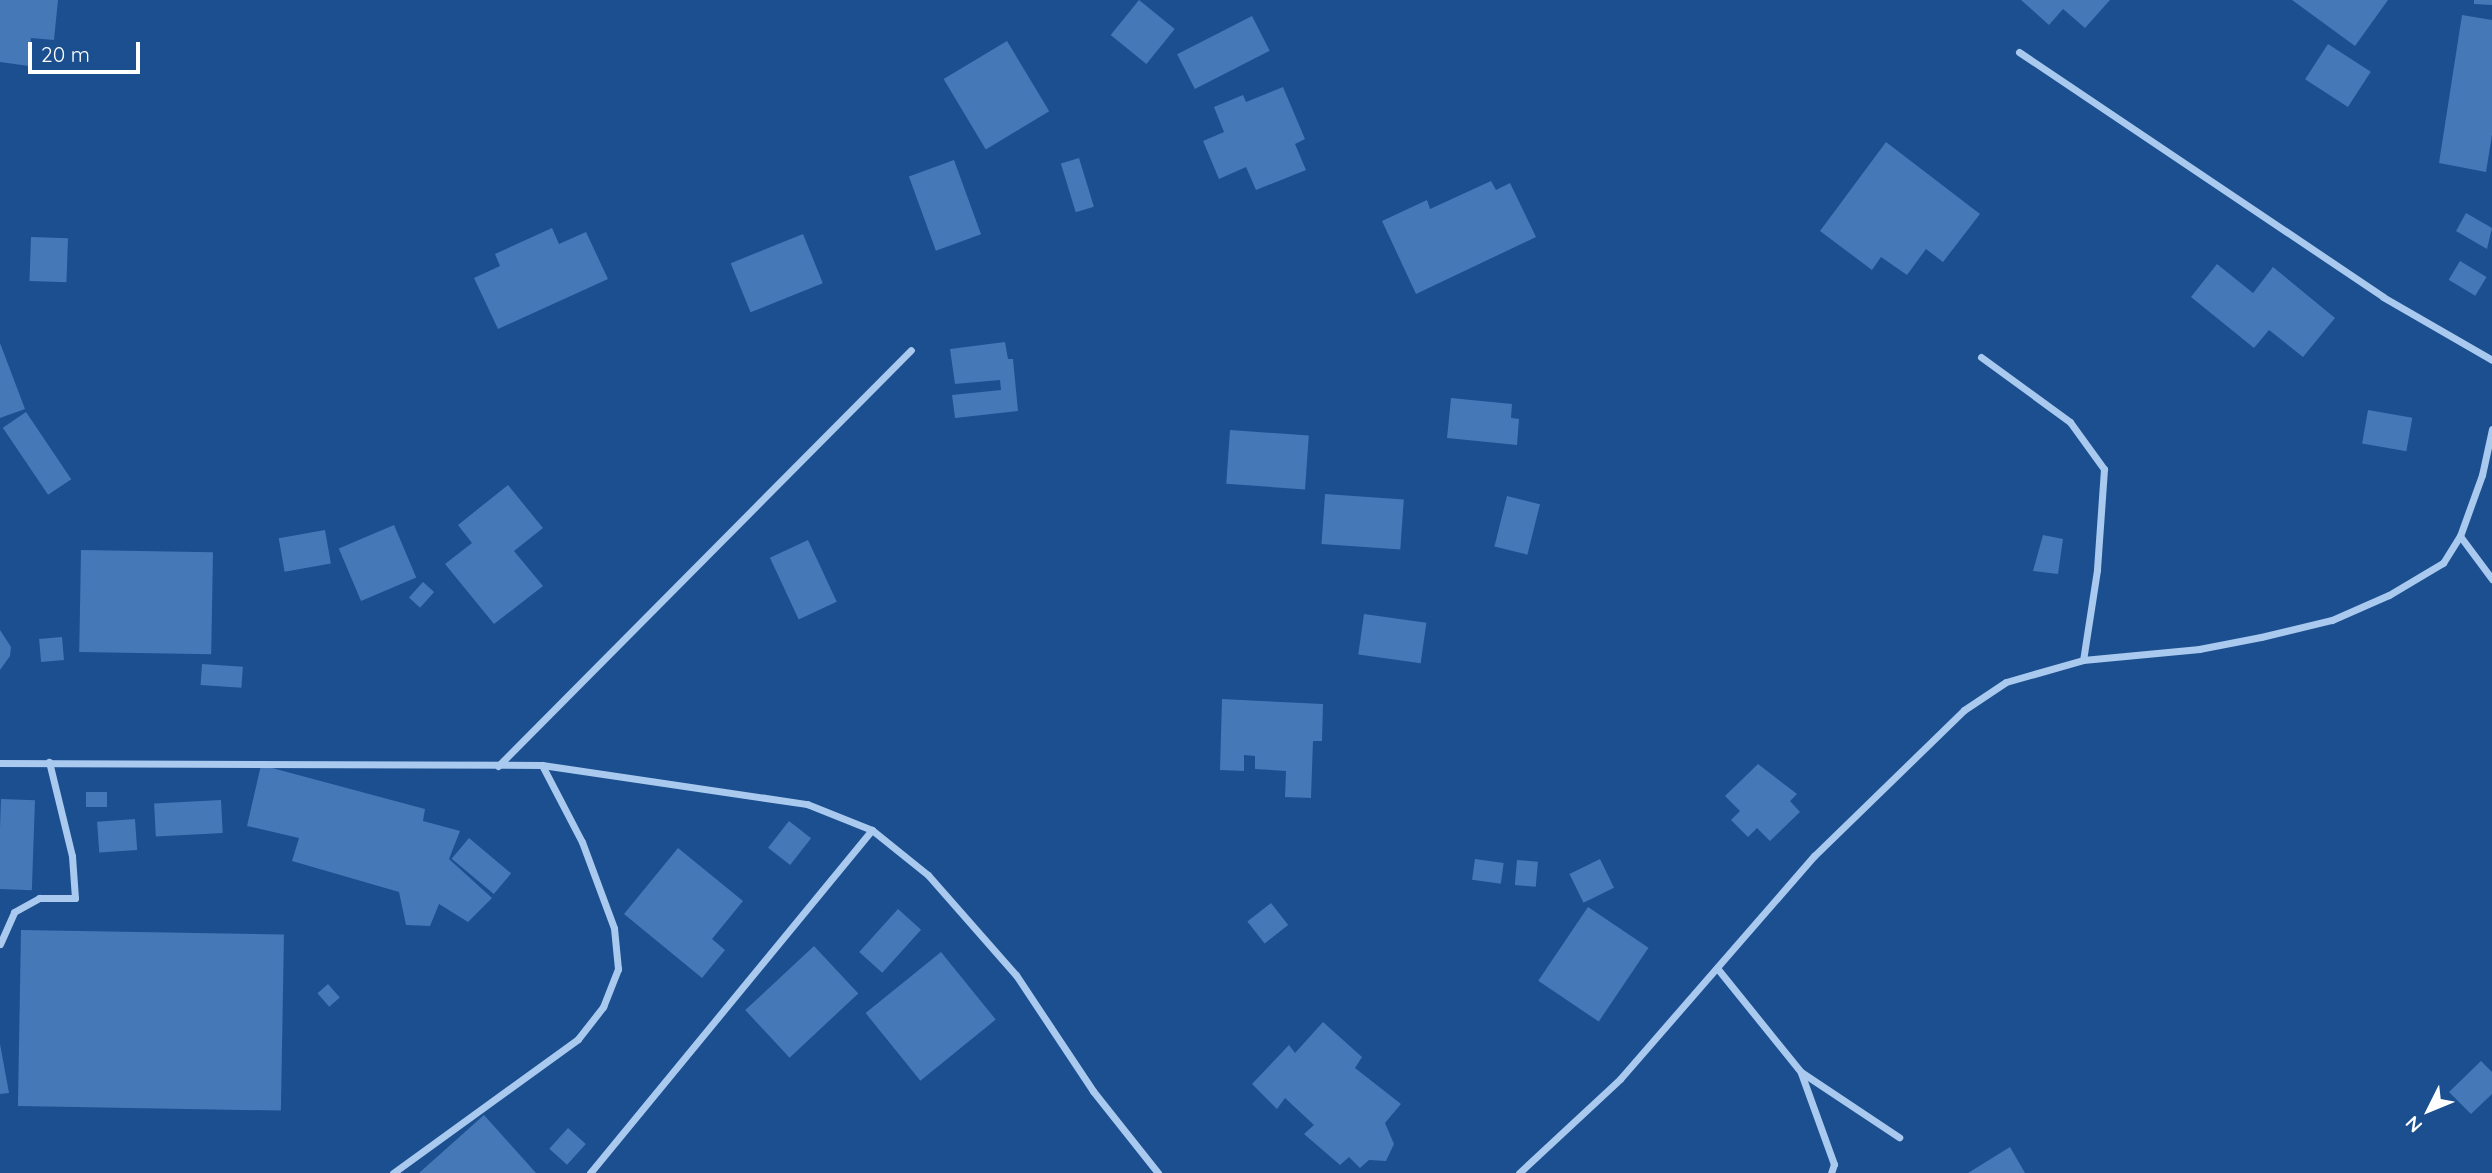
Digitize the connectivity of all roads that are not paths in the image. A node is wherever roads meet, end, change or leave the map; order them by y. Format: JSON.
{"nodes":[{"id":1,"x":2020,"y":52,"type":"dead end"},
{"id":2,"x":911,"y":350,"type":"dead end"},
{"id":3,"x":1981,"y":357,"type":"dead end"},
{"id":4,"x":2492,"y":360,"type":"edge"},
{"id":5,"x":2492,"y":429,"type":"edge"},
{"id":6,"x":2460,"y":537,"type":"junction"},
{"id":7,"x":2492,"y":579,"type":"edge"},
{"id":8,"x":2082,"y":660,"type":"junction"},
{"id":9,"x":49,"y":762,"type":"junction"},
{"id":10,"x":0,"y":763,"type":"edge"},
{"id":11,"x":542,"y":765,"type":"junction"},
{"id":12,"x":498,"y":766,"type":"junction"},
{"id":13,"x":872,"y":831,"type":"junction"},
{"id":14,"x":0,"y":944,"type":"edge"},
{"id":15,"x":1717,"y":968,"type":"junction"},
{"id":16,"x":1801,"y":1073,"type":"junction"},
{"id":17,"x":1899,"y":1137,"type":"dead end"},
{"id":18,"x":393,"y":1173,"type":"edge"},
{"id":19,"x":590,"y":1173,"type":"edge"},
{"id":20,"x":1158,"y":1173,"type":"edge"},
{"id":21,"x":1519,"y":1173,"type":"edge"},
{"id":22,"x":1831,"y":1173,"type":"edge"}],
"edges":[{"from":1,"to":4,"type":"street"},
{"from":2,"to":12,"type":"street"},
{"from":3,"to":8,"type":"street"},
{"from":5,"to":6,"type":"street"},
{"from":6,"to":7,"type":"street"},
{"from":6,"to":8,"type":"street"},
{"from":8,"to":15,"type":"street"},
{"from":9,"to":10,"type":"street"},
{"from":9,"to":12,"type":"street"},
{"from":9,"to":14,"type":"street"},
{"from":11,"to":12,"type":"street"},
{"from":11,"to":13,"type":"street"},
{"from":11,"to":18,"type":"street"},
{"from":13,"to":19,"type":"street"},
{"from":13,"to":20,"type":"street"},
{"from":15,"to":16,"type":"street"},
{"from":15,"to":21,"type":"street"},
{"from":16,"to":17,"type":"street"},
{"from":16,"to":22,"type":"street"}]}
